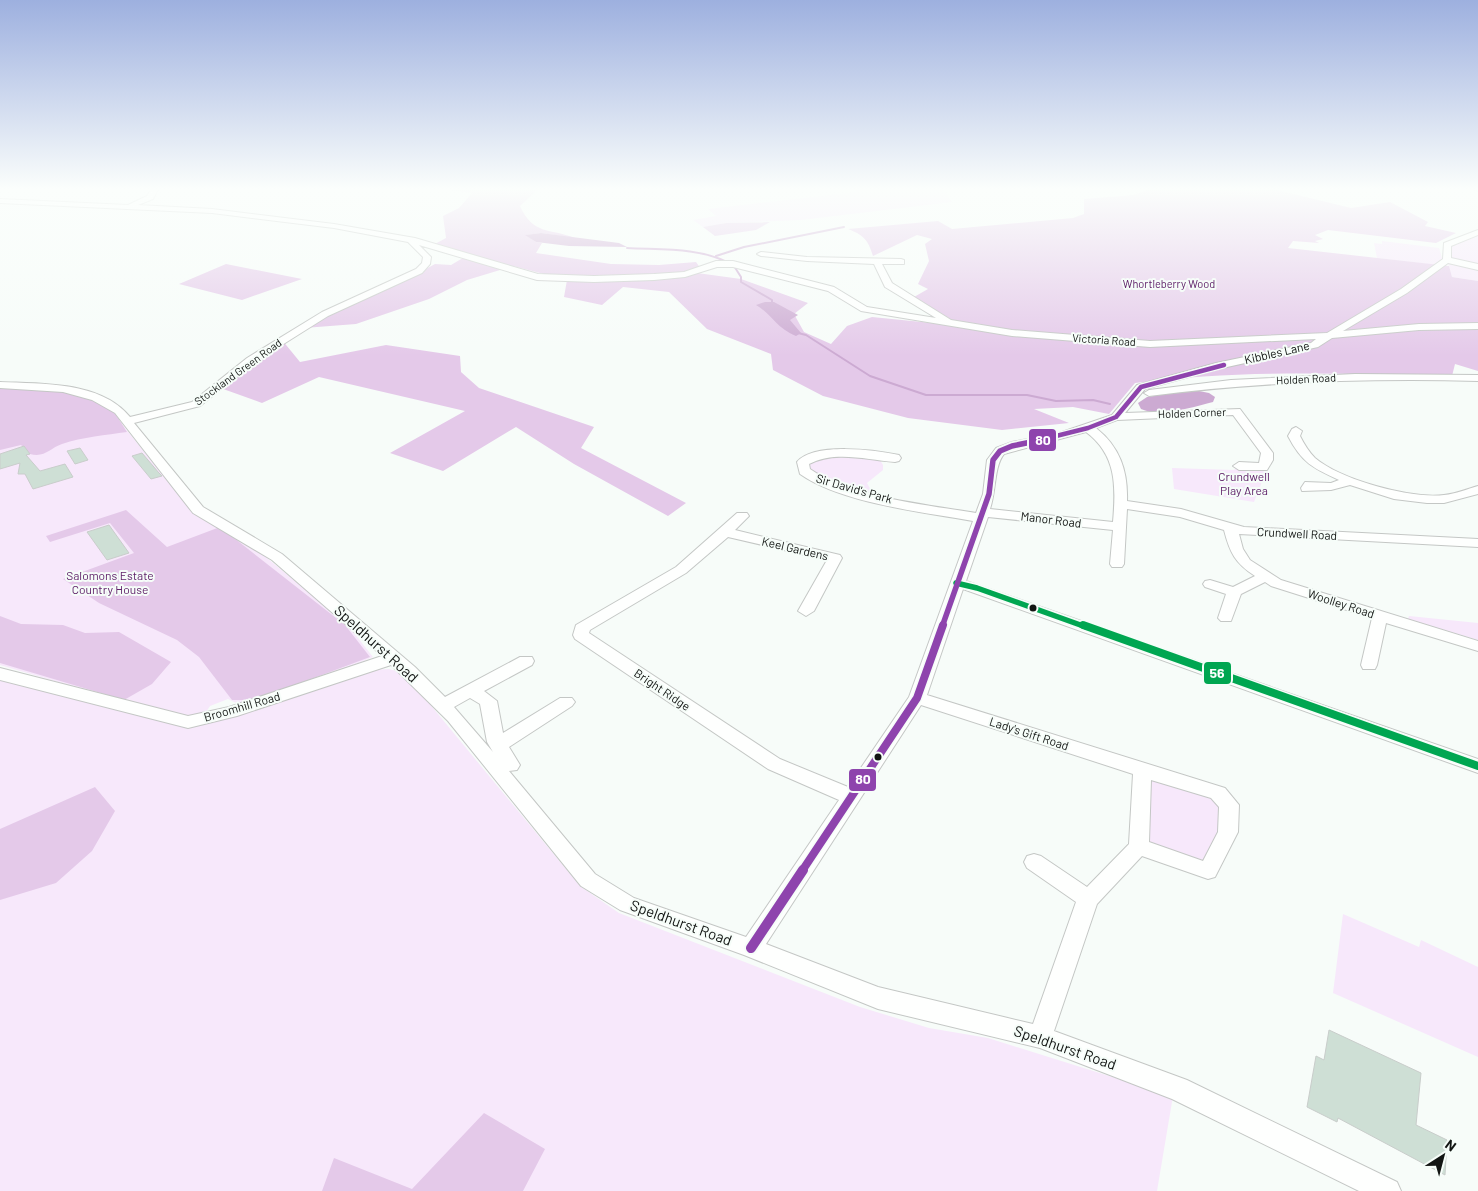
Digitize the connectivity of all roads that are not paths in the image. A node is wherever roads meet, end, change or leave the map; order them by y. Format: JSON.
{"nodes":[{"id":1,"x":416,"y":245,"type":"edge"},
{"id":2,"x":427,"y":245,"type":"edge"},
{"id":3,"x":1447,"y":245,"type":"edge"},
{"id":4,"x":761,"y":254,"type":"dead end"},
{"id":5,"x":1447,"y":260,"type":"junction"},
{"id":6,"x":877,"y":262,"type":"junction"},
{"id":7,"x":901,"y":262,"type":"dead end"},
{"id":8,"x":1478,"y":267,"type":"edge"},
{"id":9,"x":953,"y":324,"type":"junction"},
{"id":10,"x":1478,"y":326,"type":"edge"},
{"id":11,"x":1327,"y":336,"type":"junction"},
{"id":12,"x":1478,"y":378,"type":"edge"},
{"id":13,"x":0,"y":385,"type":"edge"},
{"id":14,"x":1133,"y":398,"type":"junction"},
{"id":15,"x":1144,"y":415,"type":"junction"},
{"id":16,"x":1116,"y":417,"type":"junction"},
{"id":17,"x":127,"y":421,"type":"junction"},
{"id":18,"x":1088,"y":428,"type":"junction"},
{"id":19,"x":1296,"y":432,"type":"dead end"},
{"id":20,"x":895,"y":458,"type":"dead end"},
{"id":21,"x":1239,"y":466,"type":"dead end"},
{"id":22,"x":1349,"y":480,"type":"junction"},
{"id":23,"x":1307,"y":488,"type":"dead end"},
{"id":24,"x":1478,"y":490,"type":"edge"},
{"id":25,"x":1120,"y":504,"type":"junction"},
{"id":26,"x":981,"y":515,"type":"junction"},
{"id":27,"x":742,"y":516,"type":"dead end"},
{"id":28,"x":1119,"y":528,"type":"junction"},
{"id":29,"x":1230,"y":528,"type":"junction"},
{"id":30,"x":725,"y":532,"type":"junction"},
{"id":31,"x":1478,"y":542,"type":"edge"},
{"id":32,"x":1117,"y":564,"type":"dead end"},
{"id":33,"x":1264,"y":577,"type":"junction"},
{"id":34,"x":956,"y":583,"type":"junction"},
{"id":35,"x":1210,"y":584,"type":"dead end"},
{"id":36,"x":1234,"y":592,"type":"junction"},
{"id":37,"x":806,"y":611,"type":"dead end"},
{"id":38,"x":1380,"y":616,"type":"junction"},
{"id":39,"x":1226,"y":618,"type":"dead end"},
{"id":40,"x":1478,"y":646,"type":"edge"},
{"id":41,"x":394,"y":658,"type":"junction"},
{"id":42,"x":526,"y":661,"type":"dead end"},
{"id":43,"x":1369,"y":665,"type":"dead end"},
{"id":44,"x":0,"y":674,"type":"edge"},
{"id":45,"x":471,"y":691,"type":"junction"},
{"id":46,"x":917,"y":698,"type":"junction"},
{"id":47,"x":566,"y":702,"type":"dead end"},
{"id":48,"x":442,"y":706,"type":"junction"},
{"id":49,"x":498,"y":745,"type":"junction"},
{"id":50,"x":511,"y":765,"type":"dead end"},
{"id":51,"x":1478,"y":766,"type":"edge"},
{"id":52,"x":1142,"y":770,"type":"junction"},
{"id":53,"x":852,"y":797,"type":"junction"},
{"id":54,"x":1139,"y":847,"type":"junction"},
{"id":55,"x":1034,"y":862,"type":"dead end"},
{"id":56,"x":1088,"y":899,"type":"junction"},
{"id":57,"x":751,"y":948,"type":"junction"},
{"id":58,"x":1040,"y":1037,"type":"junction"},
{"id":59,"x":1388,"y":1191,"type":"edge"}],
"edges":[{"from":1,"to":17,"type":"street","name":"Stockland Green Road"},
{"from":2,"to":9,"type":"street","name":"Victoria Road"},
{"from":3,"to":5,"type":"street"},
{"from":4,"to":6,"type":"street"},
{"from":5,"to":8,"type":"street"},
{"from":5,"to":11,"type":"street","name":"Kibbles Lane"},
{"from":6,"to":7,"type":"street"},
{"from":6,"to":9,"type":"street"},
{"from":9,"to":11,"type":"street","name":"Victoria Road"},
{"from":10,"to":11,"type":"street","name":"Victoria Road"},
{"from":11,"to":14,"type":"street","name":"Kibbles Lane"},
{"from":12,"to":14,"type":"street","name":"Holden Road"},
{"from":13,"to":17,"type":"street","name":"Speldhurst Road"},
{"from":14,"to":15,"type":"street"},
{"from":14,"to":16,"type":"street","name":"Kibbles Lane"},
{"from":15,"to":16,"type":"street","name":"Holden Corner"},
{"from":15,"to":21,"type":"street","name":"Holden Corner"},
{"from":16,"to":18,"type":"street","name":"Kibbles Lane"},
{"from":17,"to":41,"type":"street","name":"Speldhurst Road"},
{"from":18,"to":25,"type":"street"},
{"from":18,"to":26,"type":"street","name":"Kibbles Lane"},
{"from":19,"to":22,"type":"street"},
{"from":20,"to":26,"type":"street","name":"Sir David's Park"},
{"from":22,"to":23,"type":"street"},
{"from":22,"to":24,"type":"street"},
{"from":25,"to":28,"type":"street"},
{"from":25,"to":29,"type":"street","name":"Crundwell Road"},
{"from":26,"to":28,"type":"street","name":"Manor Road"},
{"from":26,"to":34,"type":"street","name":"Kibbles Lane"},
{"from":27,"to":30,"type":"street"},
{"from":28,"to":32,"type":"street"},
{"from":29,"to":31,"type":"street","name":"Crundwell Road"},
{"from":29,"to":33,"type":"street","name":"Woolley Road"},
{"from":30,"to":37,"type":"street","name":"Keel Gardens"},
{"from":30,"to":53,"type":"street","name":"Bright Ridge"},
{"from":33,"to":36,"type":"street"},
{"from":33,"to":38,"type":"street","name":"Woolley Road"},
{"from":34,"to":46,"type":"street","name":"Kibbles Lane"},
{"from":34,"to":51,"type":"street"},
{"from":35,"to":36,"type":"street"},
{"from":36,"to":39,"type":"street"},
{"from":38,"to":40,"type":"street","name":"Woolley Road"},
{"from":38,"to":43,"type":"street"},
{"from":41,"to":44,"type":"street","name":"Broomhill Road"},
{"from":41,"to":48,"type":"street","name":"Speldhurst Road"},
{"from":42,"to":45,"type":"street"},
{"from":45,"to":48,"type":"street"},
{"from":45,"to":49,"type":"street"},
{"from":46,"to":52,"type":"street","name":"Lady's Gift Road"},
{"from":46,"to":53,"type":"street","name":"Kibbles Lane"},
{"from":47,"to":49,"type":"street"},
{"from":48,"to":57,"type":"street","name":"Speldhurst Road"},
{"from":49,"to":50,"type":"street"},
{"from":52,"to":54,"type":"street"},
{"from":52,"to":54,"type":"street","name":"Lady's Gift Road"},
{"from":53,"to":57,"type":"street","name":"Kibbles Lane"},
{"from":54,"to":56,"type":"street"},
{"from":55,"to":56,"type":"street"},
{"from":56,"to":58,"type":"street"},
{"from":57,"to":58,"type":"street","name":"Speldhurst Road"},
{"from":58,"to":59,"type":"street","name":"Speldhurst Road"}]}
